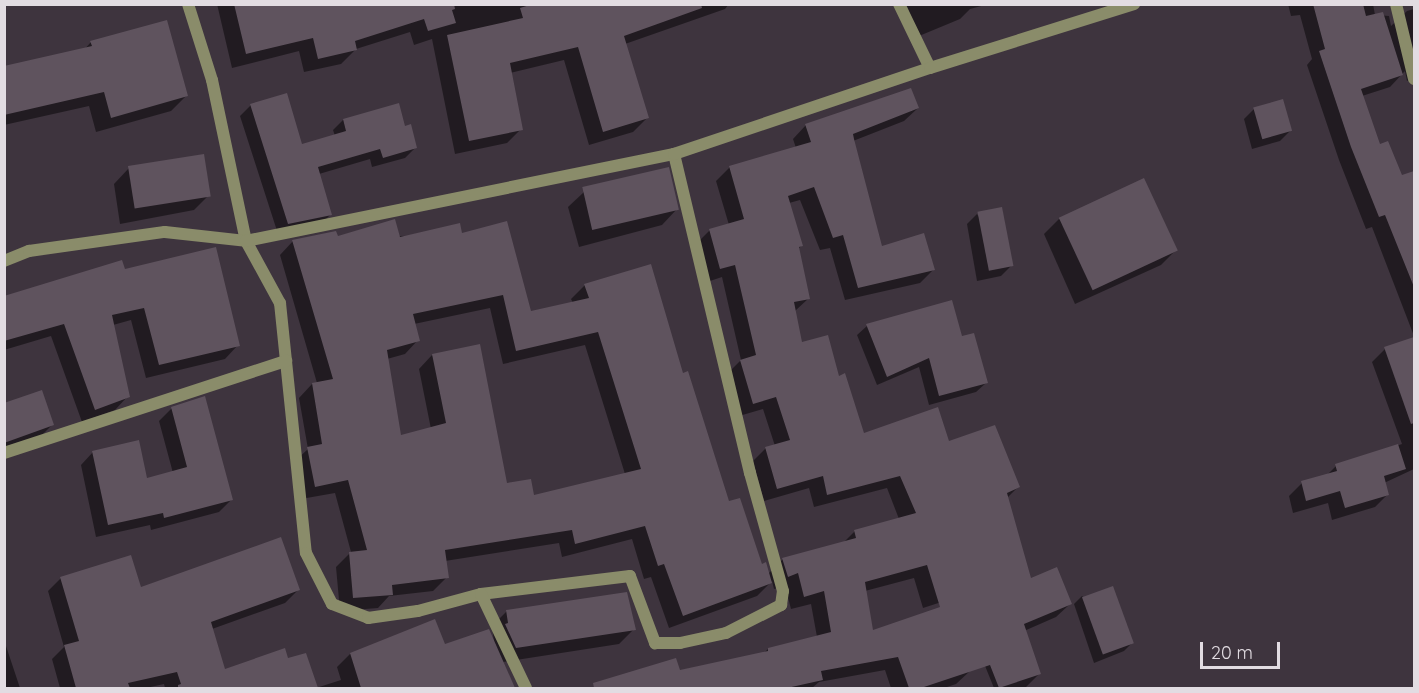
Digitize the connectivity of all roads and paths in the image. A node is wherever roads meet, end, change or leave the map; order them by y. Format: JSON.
{"nodes":[{"id":1,"x":188,"y":4,"type":"edge"},
{"id":2,"x":899,"y":4,"type":"edge"},
{"id":3,"x":1134,"y":4,"type":"edge"},
{"id":4,"x":1396,"y":4,"type":"edge"},
{"id":5,"x":1104,"y":9,"type":"edge"},
{"id":6,"x":930,"y":68,"type":"junction"},
{"id":7,"x":1414,"y":80,"type":"edge"},
{"id":8,"x":674,"y":154,"type":"junction"},
{"id":9,"x":246,"y":241,"type":"junction"},
{"id":10,"x":4,"y":261,"type":"edge"},
{"id":11,"x":286,"y":361,"type":"junction"},
{"id":12,"x":4,"y":453,"type":"edge"},
{"id":13,"x":481,"y":594,"type":"junction"},
{"id":14,"x":526,"y":688,"type":"edge"}],
"edges":[{"from":1,"to":9,"type":"street"},
{"from":2,"to":6,"type":"street"},
{"from":3,"to":5,"type":"street"},
{"from":4,"to":7,"type":"street"},
{"from":5,"to":6,"type":"street"},
{"from":6,"to":8,"type":"street"},
{"from":8,"to":9,"type":"street"},
{"from":8,"to":13,"type":"street"},
{"from":9,"to":10,"type":"street"},
{"from":9,"to":11,"type":"street"},
{"from":11,"to":12,"type":"street"},
{"from":11,"to":13,"type":"street"},
{"from":13,"to":14,"type":"street"}]}
